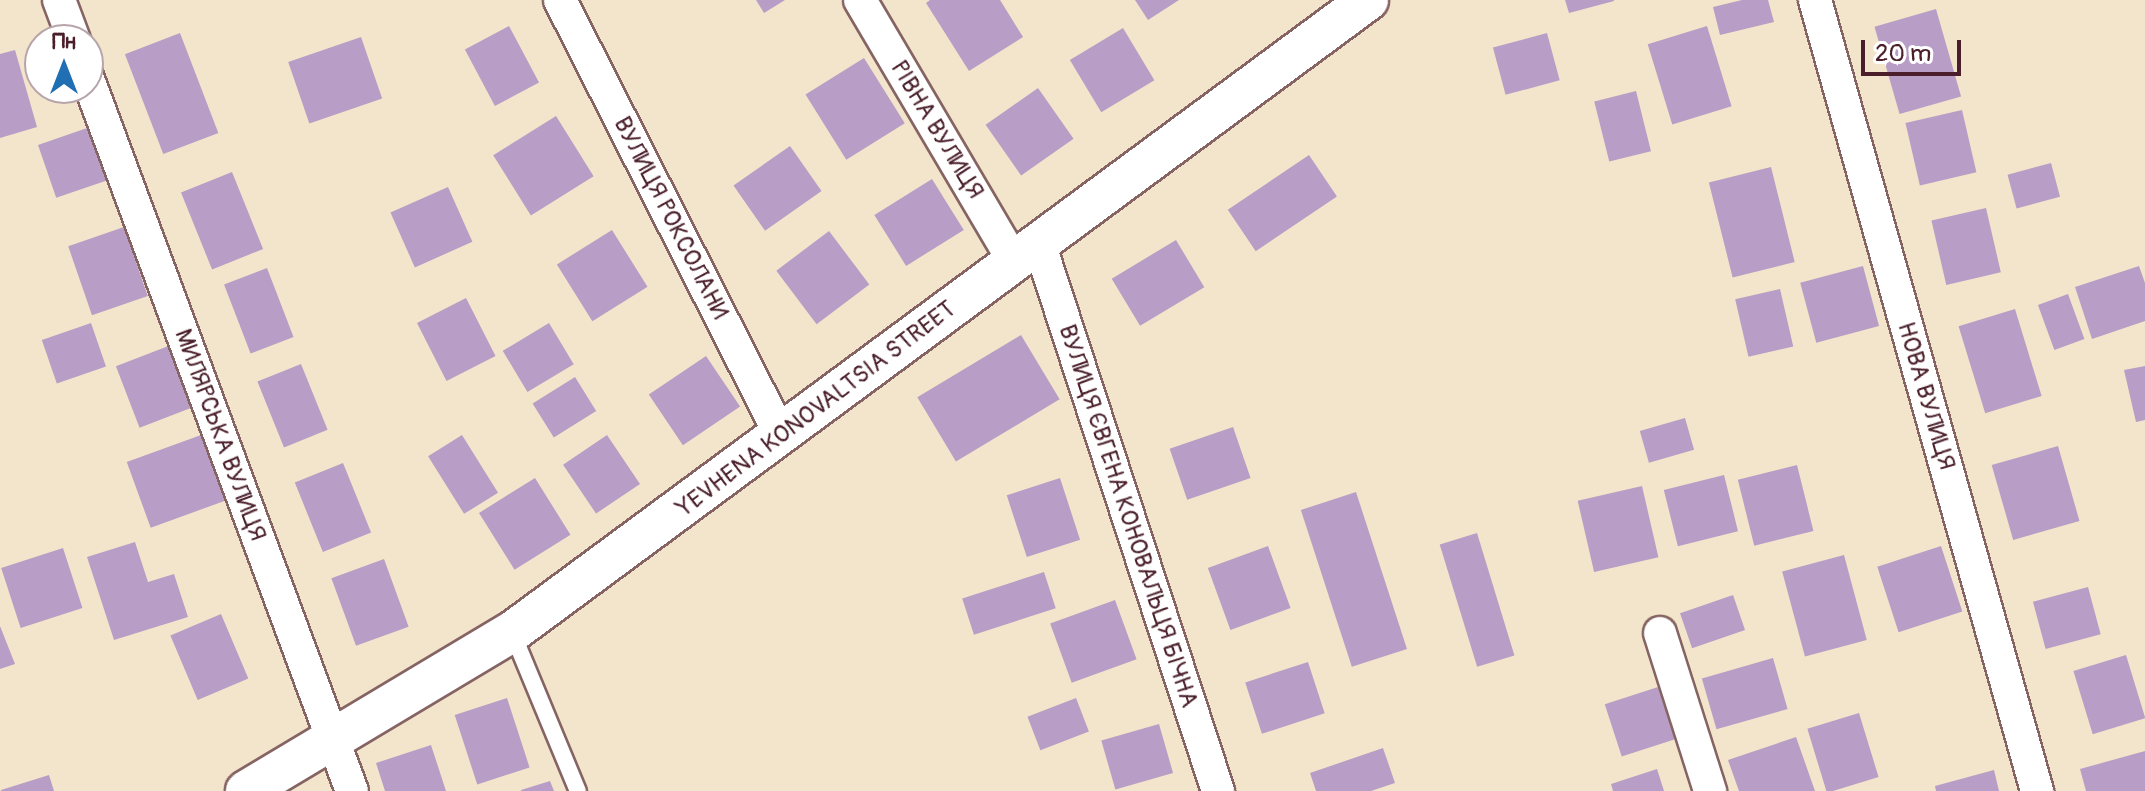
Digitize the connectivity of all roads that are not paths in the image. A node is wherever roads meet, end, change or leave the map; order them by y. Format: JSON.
{"nodes":[{"id":1,"x":59,"y":0,"type":"edge"},
{"id":2,"x":560,"y":0,"type":"edge"},
{"id":3,"x":860,"y":0,"type":"edge"},
{"id":4,"x":1368,"y":0,"type":"edge"},
{"id":5,"x":1815,"y":0,"type":"edge"},
{"id":6,"x":68,"y":24,"type":"edge"},
{"id":7,"x":97,"y":104,"type":"edge"},
{"id":8,"x":1026,"y":250,"type":"junction"},
{"id":9,"x":782,"y":437,"type":"junction"},
{"id":10,"x":512,"y":632,"type":"junction"},
{"id":11,"x":1660,"y":633,"type":"dead end"},
{"id":12,"x":335,"y":742,"type":"junction"},
{"id":13,"x":246,"y":791,"type":"edge"},
{"id":14,"x":352,"y":791,"type":"edge"},
{"id":15,"x":578,"y":791,"type":"edge"},
{"id":16,"x":1218,"y":791,"type":"edge"},
{"id":17,"x":1710,"y":791,"type":"edge"},
{"id":18,"x":2037,"y":791,"type":"edge"}],
"edges":[{"from":1,"to":6,"type":"street"},
{"from":2,"to":9,"type":"street","name":"ВУЛИЦЯ РОКСОЛАНИ"},
{"from":3,"to":8,"type":"street","name":"РІВНА ВУЛИЦЯ"},
{"from":4,"to":8,"type":"street","name":"YEVHENA KONOVALTSIA STREET"},
{"from":5,"to":18,"type":"street","name":"НОВА ВУЛИЦЯ"},
{"from":7,"to":12,"type":"street","name":"МИЛЯРСЬКА ВУЛИЦЯ"},
{"from":8,"to":9,"type":"street","name":"YEVHENA KONOVALTSIA STREET"},
{"from":8,"to":16,"type":"street","name":"ВУЛИЦЯ ЄВГЕНА КОНОВАЛЬЦЯ БІЧНА"},
{"from":9,"to":10,"type":"street","name":"YEVHENA KONOVALTSIA STREET"},
{"from":10,"to":12,"type":"street","name":"YEVHENA KONOVALTSIA STREET"},
{"from":10,"to":15,"type":"lane"},
{"from":11,"to":17,"type":"street"},
{"from":12,"to":13,"type":"street","name":"YEVHENA KONOVALTSIA STREET"},
{"from":12,"to":14,"type":"street","name":"МИЛЯРСЬКА ВУЛИЦЯ"}]}
